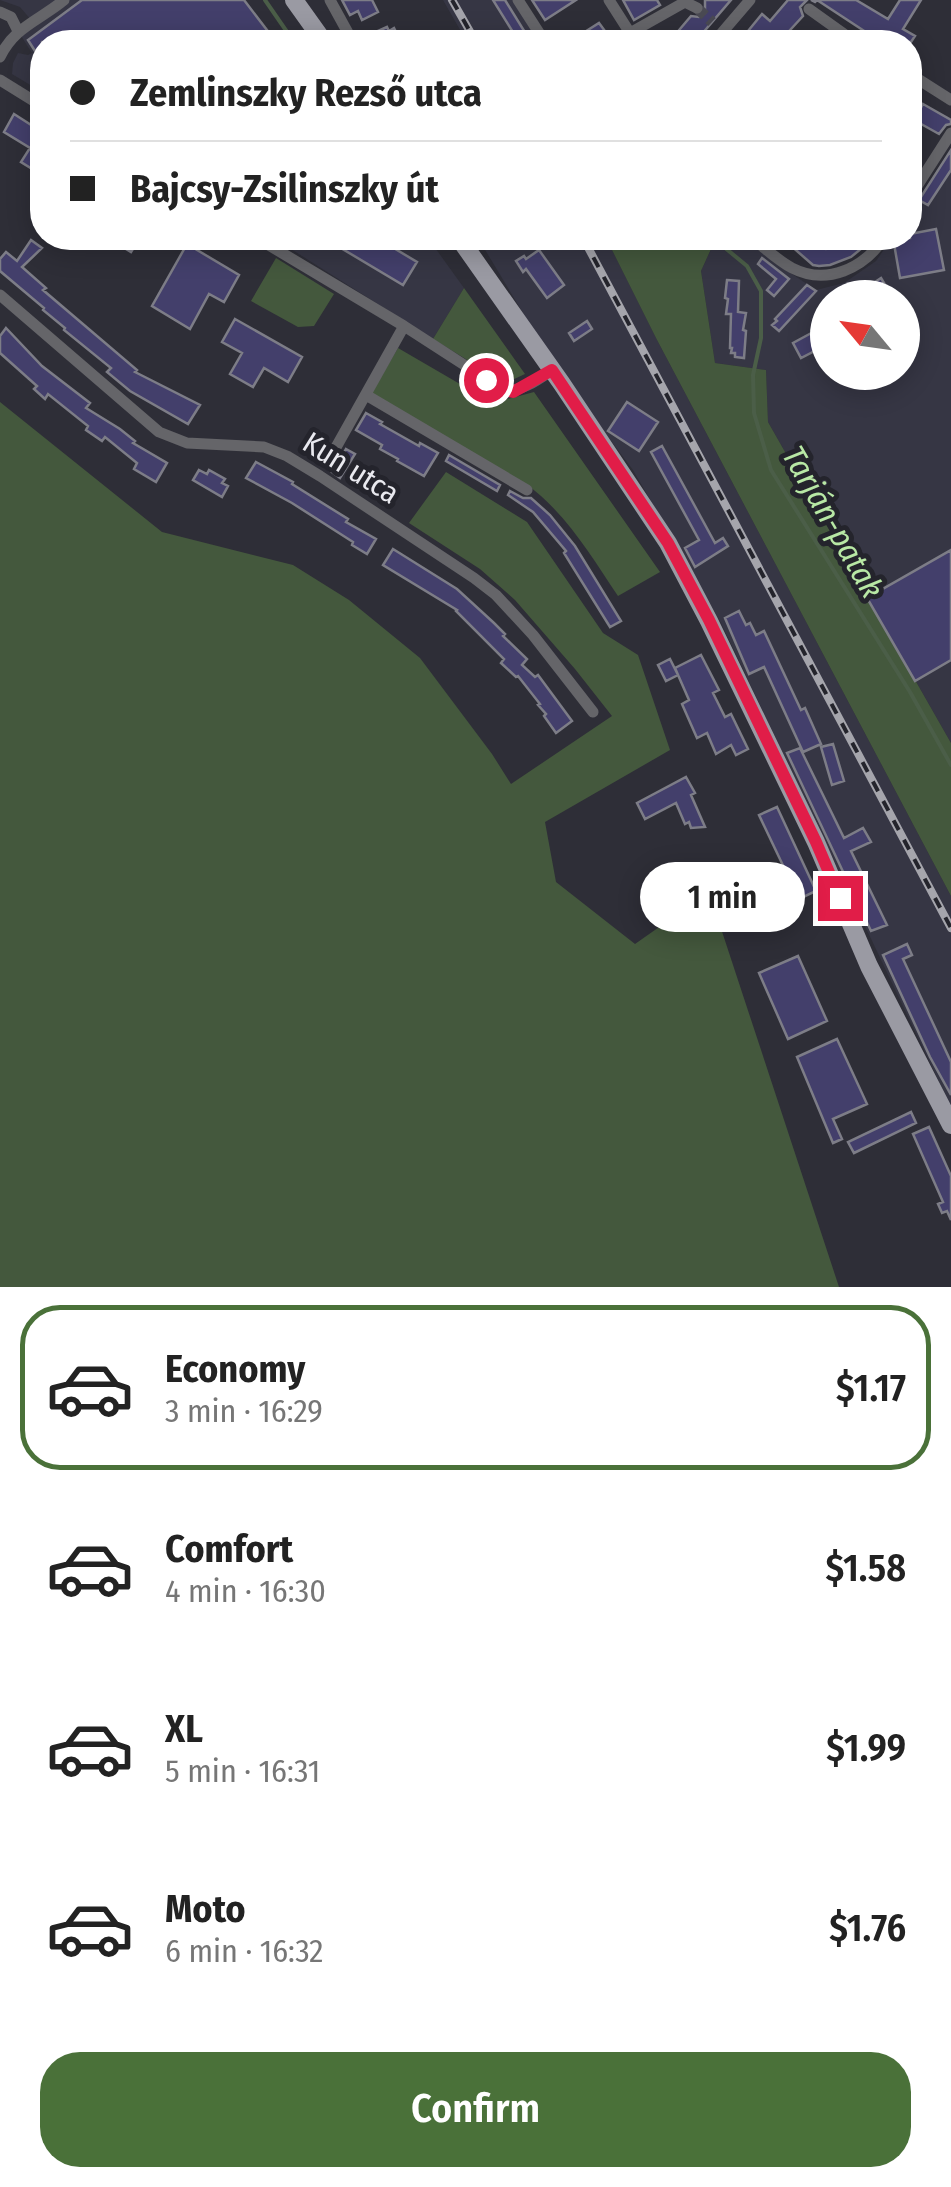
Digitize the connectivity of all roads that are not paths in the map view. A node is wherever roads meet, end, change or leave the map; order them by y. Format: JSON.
{"nodes":[{"id":1,"x":64,"y":0,"type":"edge"},
{"id":2,"x":294,"y":0,"type":"edge"},
{"id":3,"x":330,"y":0,"type":"edge"},
{"id":4,"x":518,"y":0,"type":"edge"},
{"id":5,"x":609,"y":0,"type":"edge"},
{"id":6,"x":750,"y":0,"type":"edge"},
{"id":7,"x":685,"y":2,"type":"edge"},
{"id":8,"x":698,"y":8,"type":"dead end"},
{"id":9,"x":809,"y":10,"type":"dead end"},
{"id":10,"x":0,"y":12,"type":"edge"},
{"id":11,"x":712,"y":22,"type":"tunnel mouth"},
{"id":12,"x":18,"y":30,"type":"junction"},
{"id":13,"x":315,"y":30,"type":"edge"},
{"id":14,"x":346,"y":30,"type":"edge"},
{"id":15,"x":537,"y":30,"type":"edge"},
{"id":16,"x":628,"y":30,"type":"edge"},
{"id":17,"x":635,"y":30,"type":"edge"},
{"id":18,"x":715,"y":30,"type":"edge"},
{"id":19,"x":724,"y":30,"type":"edge"},
{"id":20,"x":838,"y":30,"type":"edge"},
{"id":21,"x":0,"y":57,"type":"edge"},
{"id":22,"x":0,"y":80,"type":"edge"},
{"id":23,"x":922,"y":82,"type":"edge"},
{"id":24,"x":30,"y":99,"type":"edge"},
{"id":25,"x":951,"y":100,"type":"edge"},
{"id":26,"x":951,"y":133,"type":"edge"},
{"id":27,"x":922,"y":178,"type":"edge"},
{"id":28,"x":278,"y":250,"type":"edge"},
{"id":29,"x":467,"y":250,"type":"edge"},
{"id":30,"x":767,"y":250,"type":"edge"},
{"id":31,"x":875,"y":250,"type":"edge"},
{"id":32,"x":0,"y":295,"type":"edge"},
{"id":33,"x":404,"y":326,"type":"junction"},
{"id":34,"x":552,"y":370,"type":"junction"},
{"id":35,"x":366,"y":395,"type":"junction"},
{"id":36,"x":330,"y":458,"type":"dead end"},
{"id":37,"x":527,"y":490,"type":"dead end"},
{"id":38,"x":593,"y":712,"type":"dead end"},
{"id":39,"x":951,"y":1125,"type":"edge"}],
"edges":[{"from":1,"to":12,"type":"street"},
{"from":2,"to":13,"type":"main road"},
{"from":3,"to":14,"type":"street"},
{"from":4,"to":15,"type":"street"},
{"from":5,"to":16,"type":"street"},
{"from":6,"to":19,"type":"street"},
{"from":7,"to":8,"type":"street"},
{"from":7,"to":17,"type":"street"},
{"from":9,"to":20,"type":"street"},
{"from":10,"to":12,"type":"street"},
{"from":11,"to":18,"type":"street"},
{"from":12,"to":21,"type":"street"},
{"from":22,"to":24,"type":"street"},
{"from":23,"to":25,"type":"street"},
{"from":26,"to":27,"type":"street"},
{"from":28,"to":33,"type":"street"},
{"from":29,"to":34,"type":"main road"},
{"from":30,"to":31,"type":"street"},
{"from":32,"to":38,"type":"street","name":"Kun utca"},
{"from":33,"to":34,"type":"street"},
{"from":33,"to":35,"type":"street","name":"Kun utca"},
{"from":34,"to":39,"type":"main road"},
{"from":35,"to":36,"type":"street","name":"Kun utca"},
{"from":35,"to":37,"type":"street"}]}
